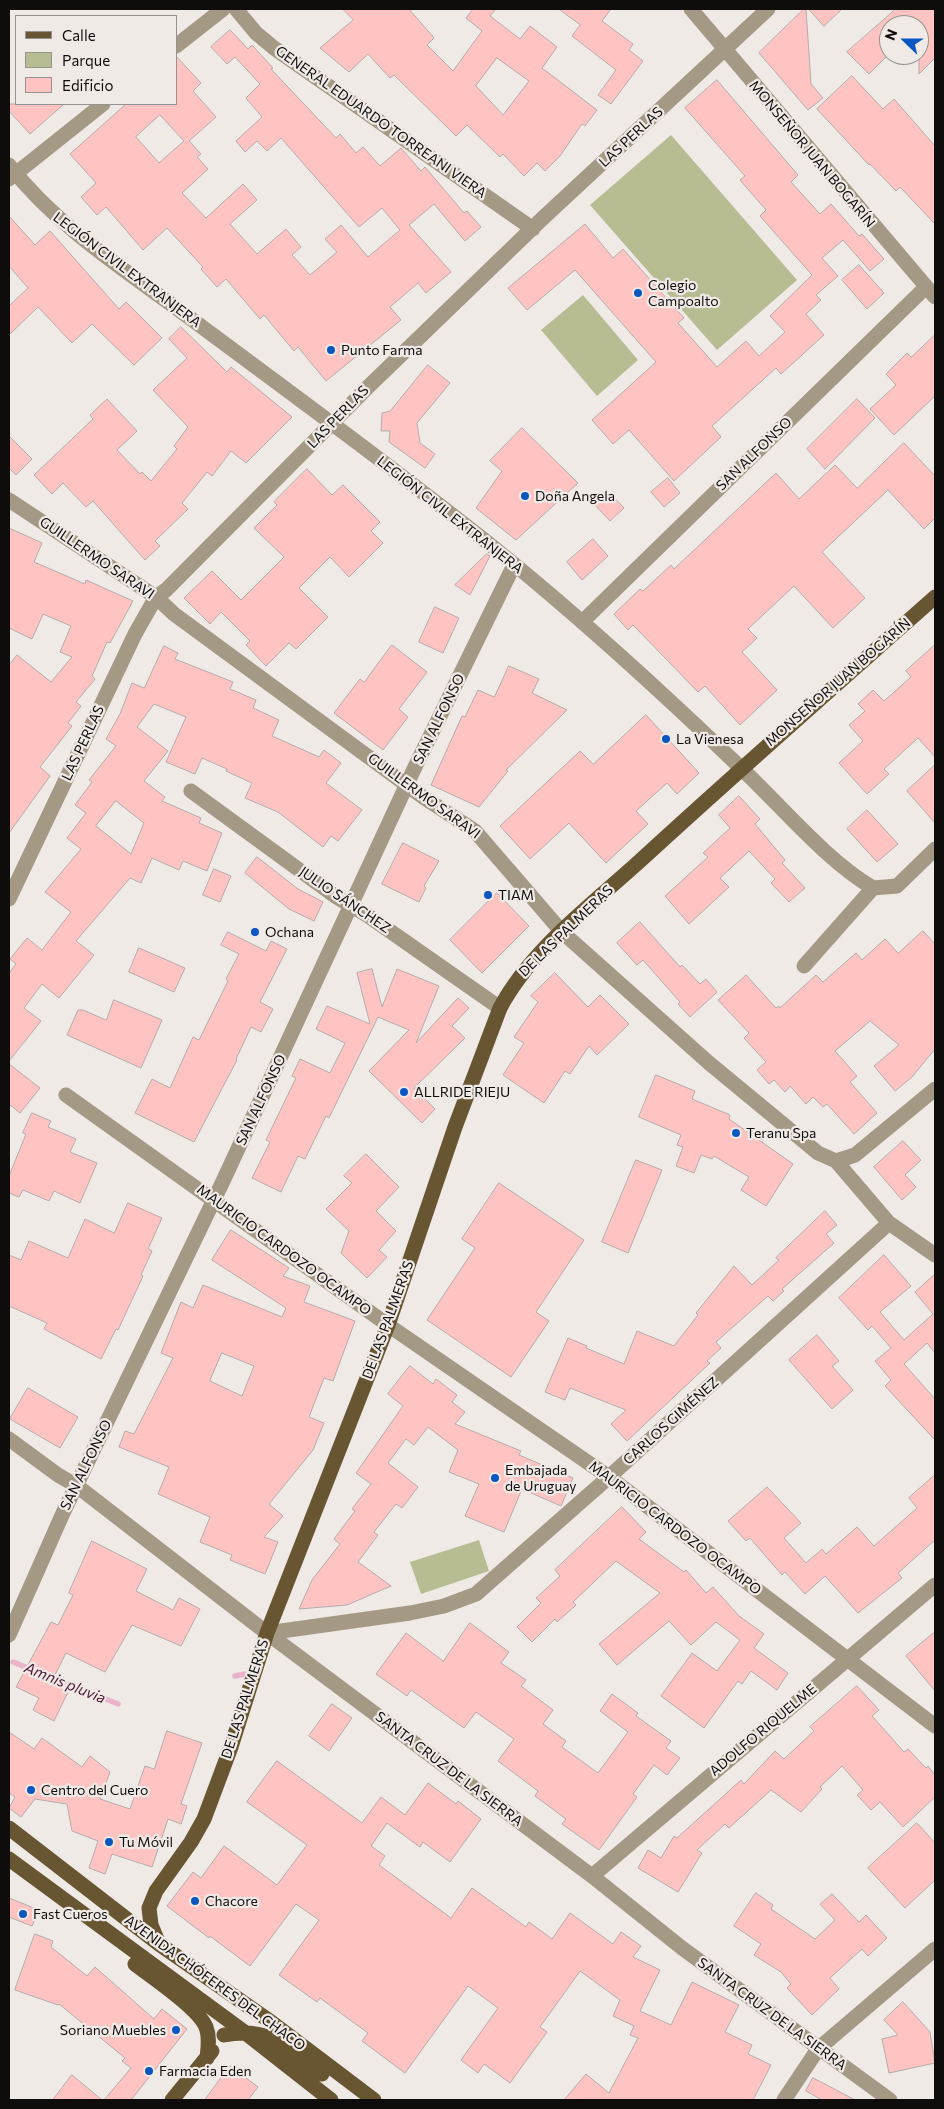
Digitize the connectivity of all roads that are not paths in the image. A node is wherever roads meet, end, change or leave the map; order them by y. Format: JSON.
{"nodes":[{"id":1,"x":223,"y":9,"type":"edge"},
{"id":2,"x":236,"y":9,"type":"edge"},
{"id":3,"x":691,"y":9,"type":"edge"},
{"id":4,"x":768,"y":9,"type":"edge"},
{"id":5,"x":178,"y":44,"type":"edge"},
{"id":6,"x":725,"y":50,"type":"junction"},
{"id":7,"x":102,"y":105,"type":"edge"},
{"id":8,"x":11,"y":172,"type":"edge"},
{"id":9,"x":533,"y":229,"type":"junction"},
{"id":10,"x":931,"y":292,"type":"edge"},
{"id":11,"x":332,"y":422,"type":"junction"},
{"id":12,"x":9,"y":500,"type":"edge"},
{"id":13,"x":514,"y":565,"type":"junction"},
{"id":14,"x":156,"y":597,"type":"junction"},
{"id":15,"x":935,"y":597,"type":"edge"},
{"id":16,"x":582,"y":622,"type":"junction"},
{"id":17,"x":741,"y":768,"type":"junction"},
{"id":18,"x":408,"y":785,"type":"junction"},
{"id":19,"x":191,"y":791,"type":"dead end"},
{"id":20,"x":935,"y":849,"type":"edge"},
{"id":21,"x":873,"y":888,"type":"junction"},
{"id":22,"x":9,"y":899,"type":"edge"},
{"id":23,"x":351,"y":906,"type":"junction"},
{"id":24,"x":562,"y":932,"type":"junction"},
{"id":25,"x":804,"y":966,"type":"dead end"},
{"id":26,"x":500,"y":1008,"type":"junction"},
{"id":27,"x":935,"y":1089,"type":"edge"},
{"id":28,"x":66,"y":1095,"type":"dead end"},
{"id":29,"x":836,"y":1161,"type":"junction"},
{"id":30,"x":213,"y":1200,"type":"junction"},
{"id":31,"x":889,"y":1223,"type":"junction"},
{"id":32,"x":935,"y":1255,"type":"edge"},
{"id":33,"x":388,"y":1325,"type":"junction"},
{"id":34,"x":9,"y":1439,"type":"edge"},
{"id":35,"x":609,"y":1478,"type":"junction"},
{"id":36,"x":77,"y":1486,"type":"junction"},
{"id":37,"x":935,"y":1585,"type":"edge"},
{"id":38,"x":267,"y":1633,"type":"junction"},
{"id":39,"x":9,"y":1635,"type":"edge"},
{"id":40,"x":848,"y":1658,"type":"junction"},
{"id":41,"x":935,"y":1726,"type":"edge"},
{"id":42,"x":9,"y":1828,"type":"edge"},
{"id":43,"x":9,"y":1859,"type":"edge"},
{"id":44,"x":592,"y":1876,"type":"junction"},
{"id":45,"x":111,"y":1934,"type":"junction"},
{"id":46,"x":159,"y":1944,"type":"junction"},
{"id":47,"x":935,"y":1949,"type":"edge"},
{"id":48,"x":224,"y":1990,"type":"junction"},
{"id":49,"x":246,"y":2005,"type":"junction"},
{"id":50,"x":213,"y":2010,"type":"junction"},
{"id":51,"x":233,"y":2030,"type":"junction"},
{"id":52,"x":818,"y":2048,"type":"junction"},
{"id":53,"x":207,"y":2058,"type":"junction"},
{"id":54,"x":172,"y":2100,"type":"edge"},
{"id":55,"x":332,"y":2100,"type":"edge"},
{"id":56,"x":357,"y":2100,"type":"edge"},
{"id":57,"x":374,"y":2100,"type":"edge"},
{"id":58,"x":784,"y":2100,"type":"edge"},
{"id":59,"x":890,"y":2100,"type":"edge"}],
"edges":[{"from":1,"to":5,"type":"street"},
{"from":2,"to":9,"type":"street","name":"GENERAL EDUARDO TORREANI VIERA"},
{"from":3,"to":6,"type":"street","name":"MONSEÑOR JUAN BOGARÍN"},
{"from":4,"to":6,"type":"street","name":"LAS PERLAS"},
{"from":6,"to":9,"type":"street","name":"LAS PERLAS"},
{"from":6,"to":10,"type":"street","name":"MONSEÑOR JUAN BOGARÍN"},
{"from":7,"to":8,"type":"street"},
{"from":8,"to":11,"type":"street","name":"LEGIÓN CIVIL EXTRANJERA"},
{"from":9,"to":11,"type":"street","name":"LAS PERLAS"},
{"from":10,"to":16,"type":"street","name":"SAN ALFONSO"},
{"from":11,"to":13,"type":"street","name":"LEGIÓN CIVIL EXTRANJERA"},
{"from":11,"to":14,"type":"street","name":"LAS PERLAS"},
{"from":12,"to":14,"type":"street","name":"GUILLERMO SARAVI"},
{"from":13,"to":16,"type":"street","name":"LEGIÓN CIVIL EXTRANJERA"},
{"from":13,"to":18,"type":"street","name":"SAN ALFONSO"},
{"from":14,"to":18,"type":"street","name":"GUILLERMO SARAVI"},
{"from":14,"to":22,"type":"street","name":"LAS PERLAS"},
{"from":15,"to":17,"type":"main road","name":"MONSEÑOR JUAN BOGARÍN"},
{"from":16,"to":17,"type":"street","name":"LEGIÓN CIVIL EXTRANJERA"},
{"from":17,"to":21,"type":"street","name":"LEGIÓN CIVIL EXTRANJERA"},
{"from":17,"to":24,"type":"main road","name":"DE LAS PALMERAS"},
{"from":18,"to":23,"type":"street","name":"SAN ALFONSO"},
{"from":18,"to":24,"type":"street","name":"GUILLERMO SARAVI"},
{"from":19,"to":23,"type":"street","name":"JULIO SÁNCHEZ"},
{"from":20,"to":21,"type":"street"},
{"from":21,"to":25,"type":"street"},
{"from":23,"to":26,"type":"street","name":"JULIO SÁNCHEZ"},
{"from":23,"to":30,"type":"street","name":"SAN ALFONSO"},
{"from":24,"to":26,"type":"main road","name":"DE LAS PALMERAS"},
{"from":24,"to":29,"type":"street","name":"GUILLERMO SARAVI"},
{"from":26,"to":33,"type":"main road","name":"DE LAS PALMERAS"},
{"from":27,"to":29,"type":"street"},
{"from":28,"to":30,"type":"street","name":"MAURICIO CARDOZO OCAMPO"},
{"from":29,"to":31,"type":"street","name":"GUILLERMO SARAVI"},
{"from":30,"to":33,"type":"street","name":"MAURICIO CARDOZO OCAMPO"},
{"from":30,"to":36,"type":"street","name":"SAN ALFONSO"},
{"from":31,"to":32,"type":"street","name":"GUILLERMO SARAVI"},
{"from":31,"to":35,"type":"street","name":"CARLOS GIMÉNEZ"},
{"from":33,"to":35,"type":"street","name":"MAURICIO CARDOZO OCAMPO"},
{"from":33,"to":38,"type":"main road","name":"DE LAS PALMERAS"},
{"from":34,"to":36,"type":"street","name":"SANTA CRUZ DE LA SIERRA"},
{"from":35,"to":38,"type":"street","name":"CARLOS GIMÉNEZ"},
{"from":35,"to":40,"type":"street","name":"MAURICIO CARDOZO OCAMPO"},
{"from":36,"to":38,"type":"street","name":"SANTA CRUZ DE LA SIERRA"},
{"from":36,"to":39,"type":"street","name":"SAN ALFONSO"},
{"from":37,"to":40,"type":"street","name":"ADOLFO RIQUELME"},
{"from":38,"to":44,"type":"street","name":"SANTA CRUZ DE LA SIERRA"},
{"from":38,"to":46,"type":"main road","name":"DE LAS PALMERAS"},
{"from":40,"to":41,"type":"street","name":"MAURICIO CARDOZO OCAMPO"},
{"from":40,"to":44,"type":"street","name":"ADOLFO RIQUELME"},
{"from":42,"to":46,"type":"main road","name":"AVENIDA CHÓFERES DEL CHACO"},
{"from":43,"to":45,"type":"main road","name":"AVENIDA CHÓFERES DEL CHACO"},
{"from":44,"to":52,"type":"street","name":"SANTA CRUZ DE LA SIERRA"},
{"from":45,"to":50,"type":"main road","name":"AVENIDA CHÓFERES DEL CHACO"},
{"from":45,"to":53,"type":"main road"},
{"from":46,"to":48,"type":"main road","name":"AVENIDA CHÓFERES DEL CHACO"},
{"from":47,"to":52,"type":"street"},
{"from":48,"to":49,"type":"main road","name":"AVENIDA CHÓFERES DEL CHACO"},
{"from":48,"to":50,"type":"main road"},
{"from":49,"to":51,"type":"main road"},
{"from":49,"to":57,"type":"main road","name":"AVENIDA CHÓFERES DEL CHACO"},
{"from":50,"to":51,"type":"main road","name":"AVENIDA CHÓFERES DEL CHACO"},
{"from":51,"to":53,"type":"main road"},
{"from":51,"to":55,"type":"main road","name":"AVENIDA CHÓFERES DEL CHACO"},
{"from":51,"to":56,"type":"main road"},
{"from":52,"to":58,"type":"street"},
{"from":52,"to":59,"type":"street","name":"SANTA CRUZ DE LA SIERRA"},
{"from":53,"to":54,"type":"main road"}]}
